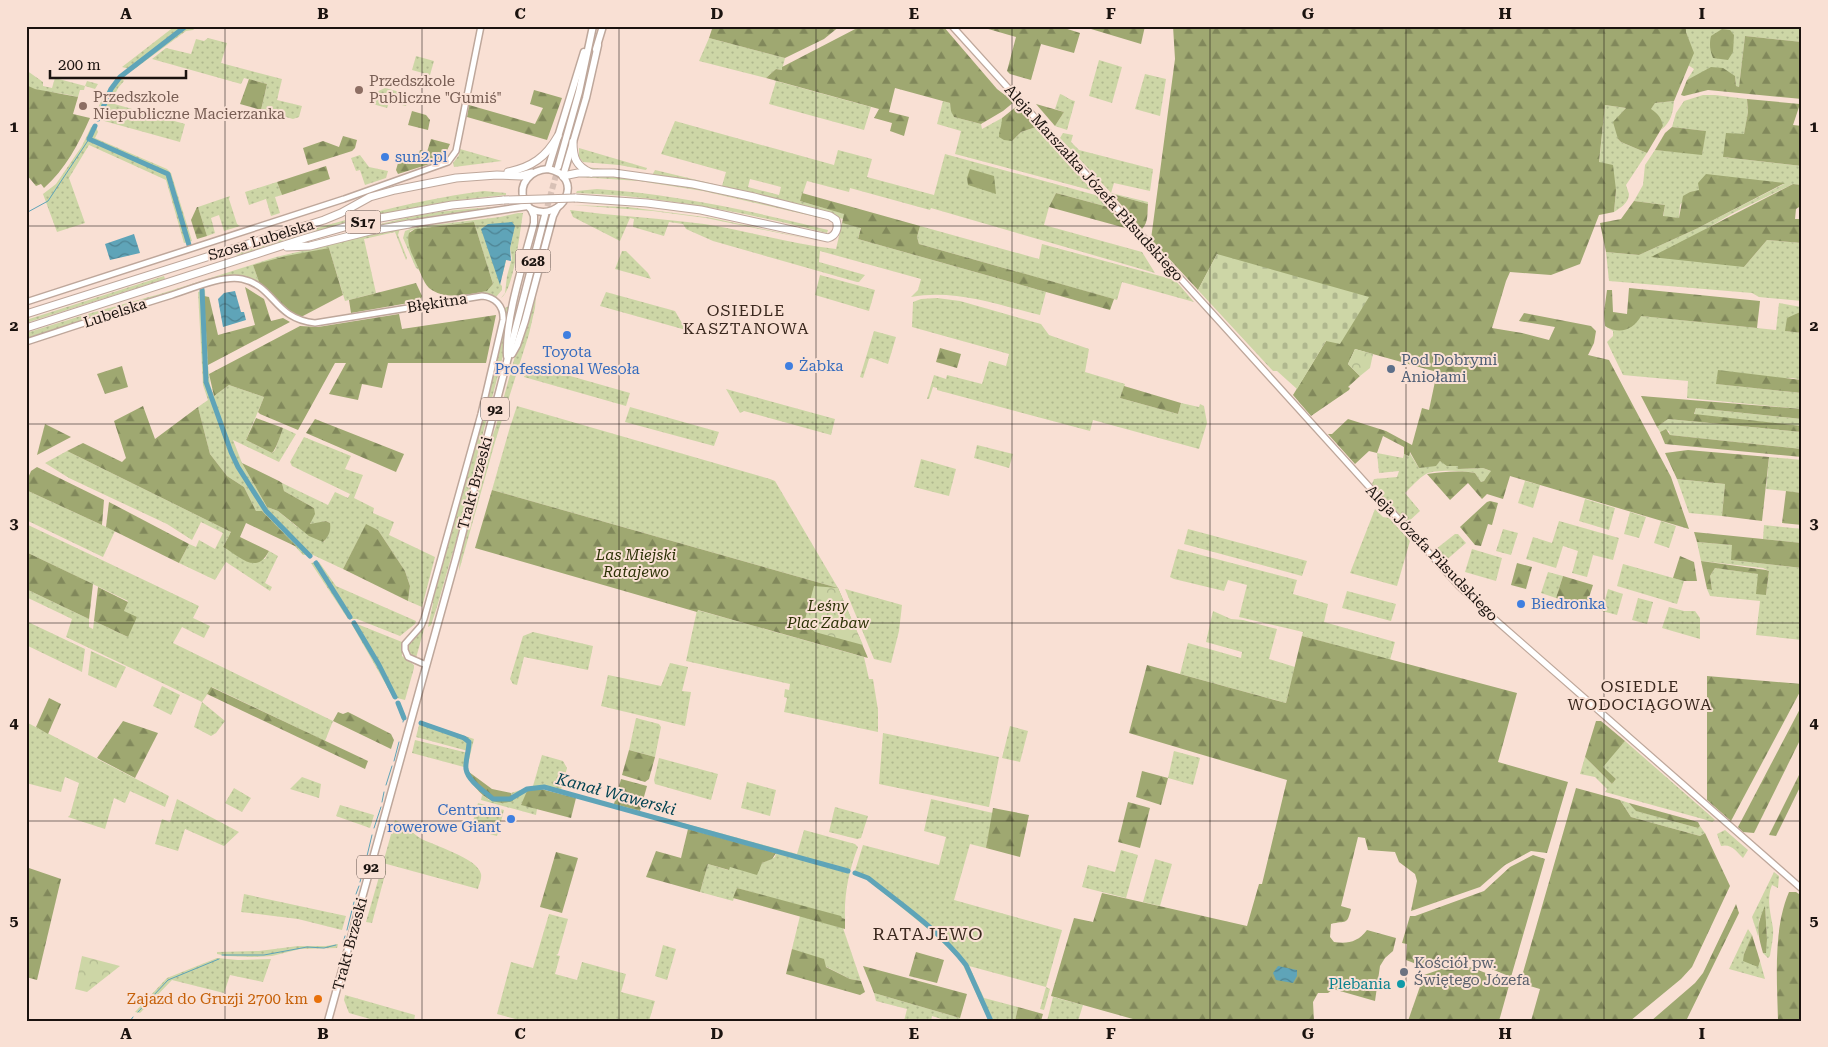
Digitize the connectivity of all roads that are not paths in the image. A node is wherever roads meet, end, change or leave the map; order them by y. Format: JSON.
{"nodes":[{"id":1,"x":481,"y":26,"type":"edge"},
{"id":2,"x":593,"y":26,"type":"edge"},
{"id":3,"x":603,"y":26,"type":"edge"},
{"id":4,"x":952,"y":26,"type":"edge"},
{"id":5,"x":590,"y":40,"type":"junction"},
{"id":6,"x":598,"y":45,"type":"junction"},
{"id":7,"x":579,"y":92,"type":"junction"},
{"id":8,"x":558,"y":136,"type":"junction"},
{"id":9,"x":573,"y":142,"type":"junction"},
{"id":10,"x":558,"y":167,"type":"tunnel mouth"},
{"id":11,"x":548,"y":169,"type":"junction"},
{"id":12,"x":532,"y":173,"type":"junction"},
{"id":13,"x":591,"y":173,"type":"junction"},
{"id":14,"x":497,"y":174,"type":"junction"},
{"id":15,"x":563,"y":176,"type":"junction"},
{"id":16,"x":530,"y":208,"type":"junction"},
{"id":17,"x":557,"y":208,"type":"junction"},
{"id":18,"x":545,"y":215,"type":"tunnel mouth"},
{"id":19,"x":409,"y":224,"type":"joint"},
{"id":20,"x":277,"y":248,"type":"junction"},
{"id":21,"x":26,"y":302,"type":"edge"},
{"id":22,"x":26,"y":314,"type":"edge"},
{"id":23,"x":350,"y":318,"type":"joint"},
{"id":24,"x":501,"y":325,"type":"joint"},
{"id":25,"x":26,"y":328,"type":"edge"},
{"id":26,"x":1237,"y":340,"type":"joint"},
{"id":27,"x":26,"y":342,"type":"edge"},
{"id":28,"x":507,"y":362,"type":"junction"},
{"id":29,"x":426,"y":664,"type":"junction"},
{"id":30,"x":1802,"y":889,"type":"edge"},
{"id":31,"x":328,"y":1021,"type":"edge"}],
"edges":[{"from":1,"to":21,"type":"street"},
{"from":2,"to":5,"type":"main road"},
{"from":3,"to":6,"type":"main road"},
{"from":4,"to":26,"type":"main road","name":"Aleja Marszałka Józefa Piłsudskiego"},
{"from":5,"to":7,"type":"main road"},
{"from":5,"to":8,"type":"main road"},
{"from":6,"to":7,"type":"main road"},
{"from":6,"to":9,"type":"main road"},
{"from":7,"to":10,"type":"main road"},
{"from":8,"to":11,"type":"main road"},
{"from":8,"to":14,"type":"highway"},
{"from":9,"to":13,"type":"highway"},
{"from":9,"to":15,"type":"main road"},
{"from":11,"to":12,"type":"main road"},
{"from":11,"to":15,"type":"main road"},
{"from":12,"to":14,"type":"highway"},
{"from":12,"to":16,"type":"main road"},
{"from":13,"to":15,"type":"highway"},
{"from":13,"to":20,"type":"highway","number":"S17","bridge":true},
{"from":14,"to":22,"type":"highway","name":"Szosa Lubelska","number":"S17"},
{"from":15,"to":17,"type":"main road"},
{"from":16,"to":17,"type":"main road"},
{"from":16,"to":19,"type":"main road"},
{"from":16,"to":28,"type":"main road"},
{"from":17,"to":28,"type":"main road"},
{"from":18,"to":28,"type":"main road","name":"Trakt Brzeski","number":"628"},
{"from":19,"to":20,"type":"highway"},
{"from":20,"to":25,"type":"highway","name":"Szosa Lubelska","number":"S17"},
{"from":23,"to":24,"type":"street","name":"Błękitna"},
{"from":23,"to":27,"type":"street","name":"Lubelska"},
{"from":24,"to":29,"type":"street","name":"Trakt Brzeski"},
{"from":26,"to":30,"type":"main road","name":"Aleja Józefa Piłsudskiego"},
{"from":28,"to":29,"type":"main road","name":"Trakt Brzeski","number":"92"},
{"from":29,"to":31,"type":"main road","name":"Trakt Brzeski","number":"92"}]}
